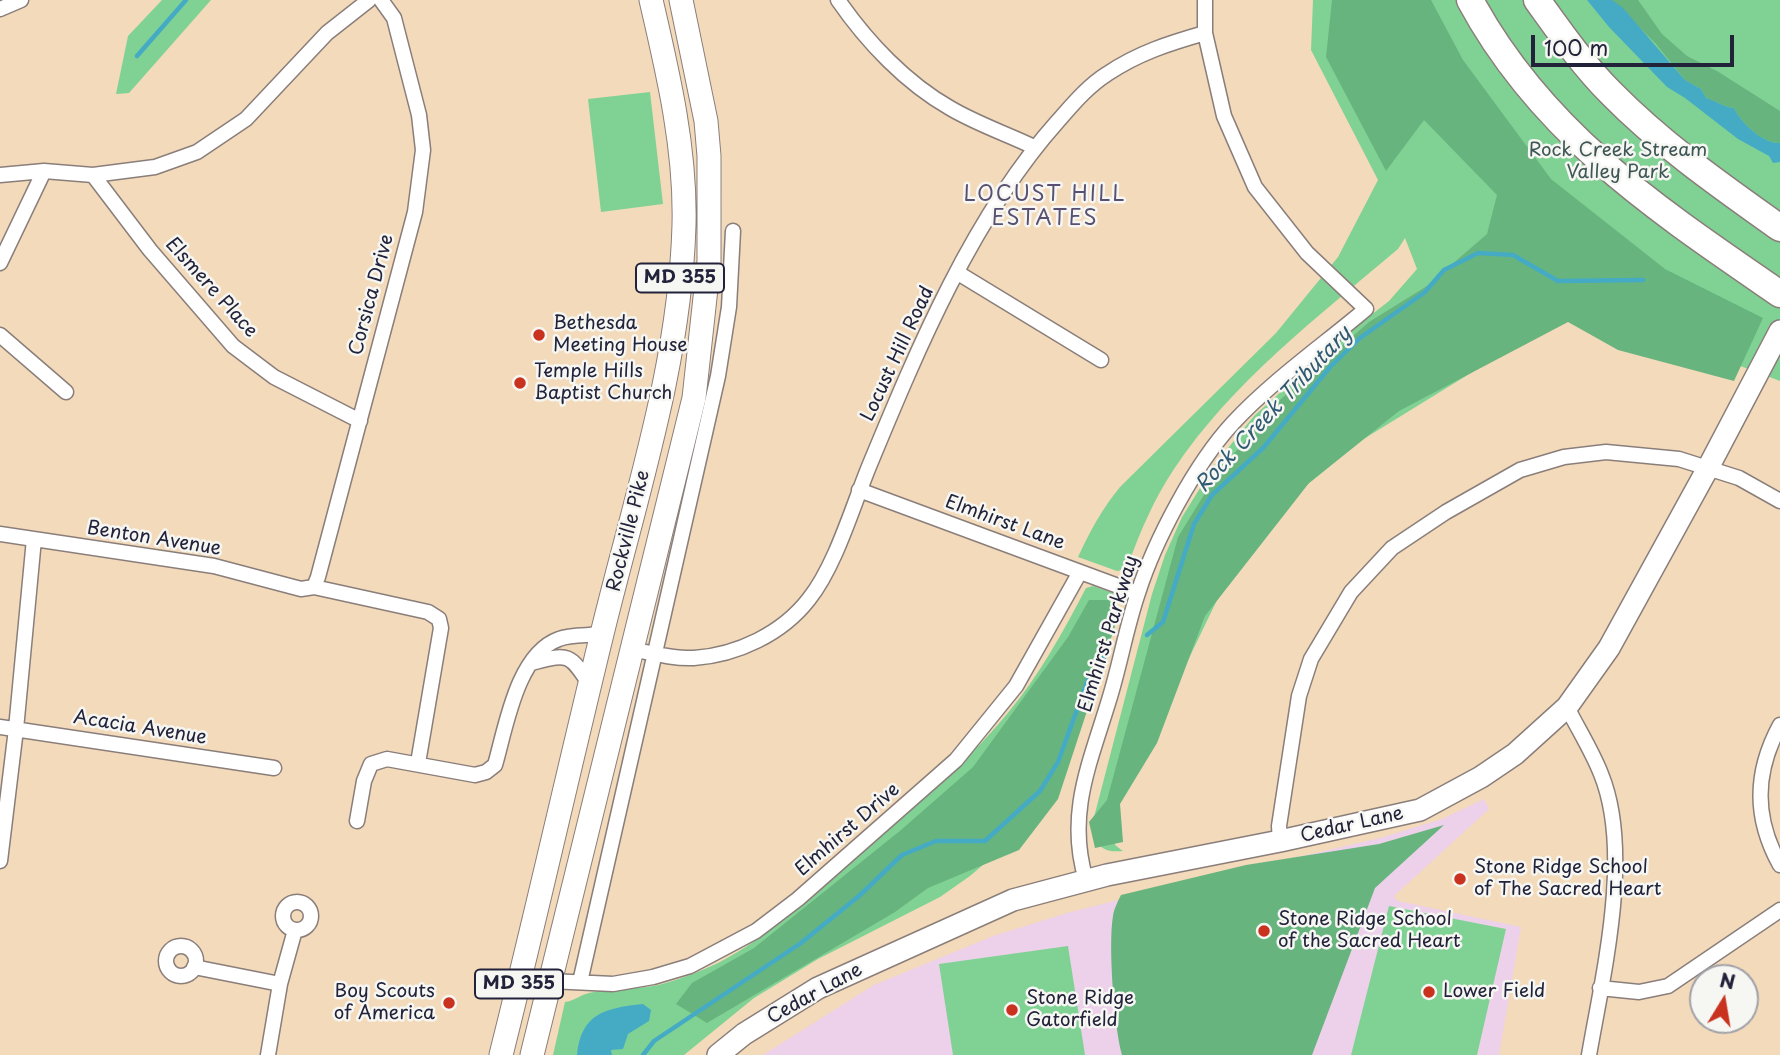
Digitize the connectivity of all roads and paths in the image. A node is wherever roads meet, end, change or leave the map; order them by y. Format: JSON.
{"nodes":[{"id":1,"x":21,"y":0,"type":"edge"},
{"id":2,"x":369,"y":0,"type":"edge"},
{"id":3,"x":381,"y":0,"type":"edge"},
{"id":4,"x":651,"y":0,"type":"edge"},
{"id":5,"x":681,"y":0,"type":"edge"},
{"id":6,"x":838,"y":0,"type":"edge"},
{"id":7,"x":1205,"y":0,"type":"edge"},
{"id":8,"x":1470,"y":0,"type":"edge"},
{"id":9,"x":1537,"y":0,"type":"edge"},
{"id":10,"x":0,"y":9,"type":"edge"},
{"id":11,"x":1205,"y":33,"type":"junction"},
{"id":12,"x":1034,"y":147,"type":"junction"},
{"id":13,"x":44,"y":171,"type":"junction"},
{"id":14,"x":0,"y":175,"type":"edge"},
{"id":15,"x":93,"y":176,"type":"junction"},
{"id":16,"x":1780,"y":228,"type":"edge"},
{"id":17,"x":733,"y":231,"type":"dead end"},
{"id":18,"x":0,"y":263,"type":"edge"},
{"id":19,"x":958,"y":273,"type":"junction"},
{"id":20,"x":1773,"y":289,"type":"edge"},
{"id":21,"x":1780,"y":331,"type":"edge"},
{"id":22,"x":0,"y":335,"type":"edge"},
{"id":23,"x":1101,"y":360,"type":"dead end"},
{"id":24,"x":66,"y":392,"type":"dead end"},
{"id":25,"x":360,"y":421,"type":"junction"},
{"id":26,"x":1708,"y":468,"type":"junction"},
{"id":27,"x":859,"y":489,"type":"junction"},
{"id":28,"x":1780,"y":501,"type":"edge"},
{"id":29,"x":0,"y":534,"type":"edge"},
{"id":30,"x":34,"y":539,"type":"junction"},
{"id":31,"x":624,"y":552,"type":"junction"},
{"id":32,"x":1080,"y":572,"type":"junction"},
{"id":33,"x":307,"y":588,"type":"junction"},
{"id":34,"x":1138,"y":593,"type":"junction"},
{"id":35,"x":602,"y":634,"type":"junction"},
{"id":36,"x":631,"y":649,"type":"junction"},
{"id":37,"x":656,"y":654,"type":"junction"},
{"id":38,"x":531,"y":663,"type":"junction"},
{"id":39,"x":590,"y":685,"type":"junction"},
{"id":40,"x":1567,"y":707,"type":"junction"},
{"id":41,"x":1780,"y":725,"type":"edge"},
{"id":42,"x":0,"y":727,"type":"edge"},
{"id":43,"x":16,"y":729,"type":"junction"},
{"id":44,"x":418,"y":763,"type":"junction"},
{"id":45,"x":275,"y":768,"type":"dead end"},
{"id":46,"x":357,"y":821,"type":"dead end"},
{"id":47,"x":1280,"y":841,"type":"junction"},
{"id":48,"x":0,"y":861,"type":"edge"},
{"id":49,"x":1780,"y":865,"type":"edge"},
{"id":50,"x":1086,"y":880,"type":"junction"},
{"id":51,"x":1780,"y":910,"type":"edge"},
{"id":52,"x":295,"y":930,"type":"dead end"},
{"id":53,"x":194,"y":967,"type":"dead end"},
{"id":54,"x":550,"y":981,"type":"junction"},
{"id":55,"x":580,"y":982,"type":"junction"},
{"id":56,"x":280,"y":984,"type":"junction"},
{"id":57,"x":1600,"y":988,"type":"junction"},
{"id":58,"x":268,"y":1055,"type":"edge"},
{"id":59,"x":501,"y":1055,"type":"edge"},
{"id":60,"x":532,"y":1055,"type":"edge"},
{"id":61,"x":718,"y":1055,"type":"edge"},
{"id":62,"x":1589,"y":1055,"type":"edge"}],
"edges":[{"from":1,"to":10,"type":"street"},
{"from":2,"to":15,"type":"street"},
{"from":3,"to":25,"type":"street","name":"Corsica Drive"},
{"from":4,"to":31,"type":"main road","name":"Rockville Pike","number":"MD 355"},
{"from":5,"to":36,"type":"main road","name":"Rockville Pike","number":"MD 355"},
{"from":6,"to":12,"type":"street"},
{"from":7,"to":11,"type":"street"},
{"from":8,"to":20,"type":"highway"},
{"from":9,"to":16,"type":"highway"},
{"from":11,"to":12,"type":"street","name":"Locust Hill Road"},
{"from":11,"to":34,"type":"street","name":"Elmhirst Parkway"},
{"from":12,"to":19,"type":"street","name":"Locust Hill Road"},
{"from":13,"to":14,"type":"street"},
{"from":13,"to":15,"type":"street"},
{"from":13,"to":18,"type":"street"},
{"from":15,"to":25,"type":"street","name":"Elsmere Place"},
{"from":17,"to":37,"type":"street"},
{"from":19,"to":23,"type":"street"},
{"from":19,"to":27,"type":"street","name":"Locust Hill Road"},
{"from":21,"to":26,"type":"street","name":"Cedar Lane"},
{"from":22,"to":24,"type":"street"},
{"from":25,"to":33,"type":"street","name":"Corsica Drive"},
{"from":26,"to":28,"type":"street"},
{"from":26,"to":40,"type":"street","name":"Cedar Lane"},
{"from":26,"to":47,"type":"street"},
{"from":27,"to":32,"type":"street","name":"Elmhirst Lane"},
{"from":27,"to":37,"type":"street","name":"Locust Hill Road"},
{"from":29,"to":30,"type":"street","name":"Benton Avenue"},
{"from":30,"to":33,"type":"street","name":"Benton Avenue"},
{"from":30,"to":43,"type":"street"},
{"from":31,"to":35,"type":"main road","name":"Rockville Pike","number":"MD 355"},
{"from":31,"to":36,"type":"main road"},
{"from":32,"to":34,"type":"street","name":"Elmhirst Lane"},
{"from":32,"to":55,"type":"street","name":"Elmhirst Drive"},
{"from":33,"to":44,"type":"street","name":"Benton Avenue"},
{"from":34,"to":50,"type":"street","name":"Elmhirst Parkway"},
{"from":35,"to":38,"type":"street"},
{"from":35,"to":39,"type":"main road","name":"Rockville Pike","number":"MD 355"},
{"from":36,"to":37,"type":"street","name":"Locust Hill Road"},
{"from":36,"to":39,"type":"main road"},
{"from":36,"to":54,"type":"main road","name":"Rockville Pike","number":"MD 355"},
{"from":37,"to":55,"type":"street"},
{"from":38,"to":39,"type":"street"},
{"from":38,"to":44,"type":"street"},
{"from":39,"to":59,"type":"main road","name":"Rockville Pike","number":"MD 355"},
{"from":40,"to":47,"type":"street","name":"Cedar Lane"},
{"from":40,"to":57,"type":"street"},
{"from":41,"to":49,"type":"street"},
{"from":42,"to":43,"type":"street","name":"Acacia Avenue"},
{"from":43,"to":45,"type":"street","name":"Acacia Avenue"},
{"from":43,"to":48,"type":"street"},
{"from":44,"to":46,"type":"street"},
{"from":47,"to":50,"type":"street","name":"Cedar Lane"},
{"from":50,"to":61,"type":"street","name":"Cedar Lane"},
{"from":51,"to":57,"type":"street"},
{"from":52,"to":56,"type":"street"},
{"from":53,"to":56,"type":"street"},
{"from":54,"to":55,"type":"street","name":"Elmhirst Drive"},
{"from":54,"to":60,"type":"main road","name":"Rockville Pike","number":"MD 355"},
{"from":56,"to":58,"type":"street"},
{"from":57,"to":62,"type":"street"}]}
